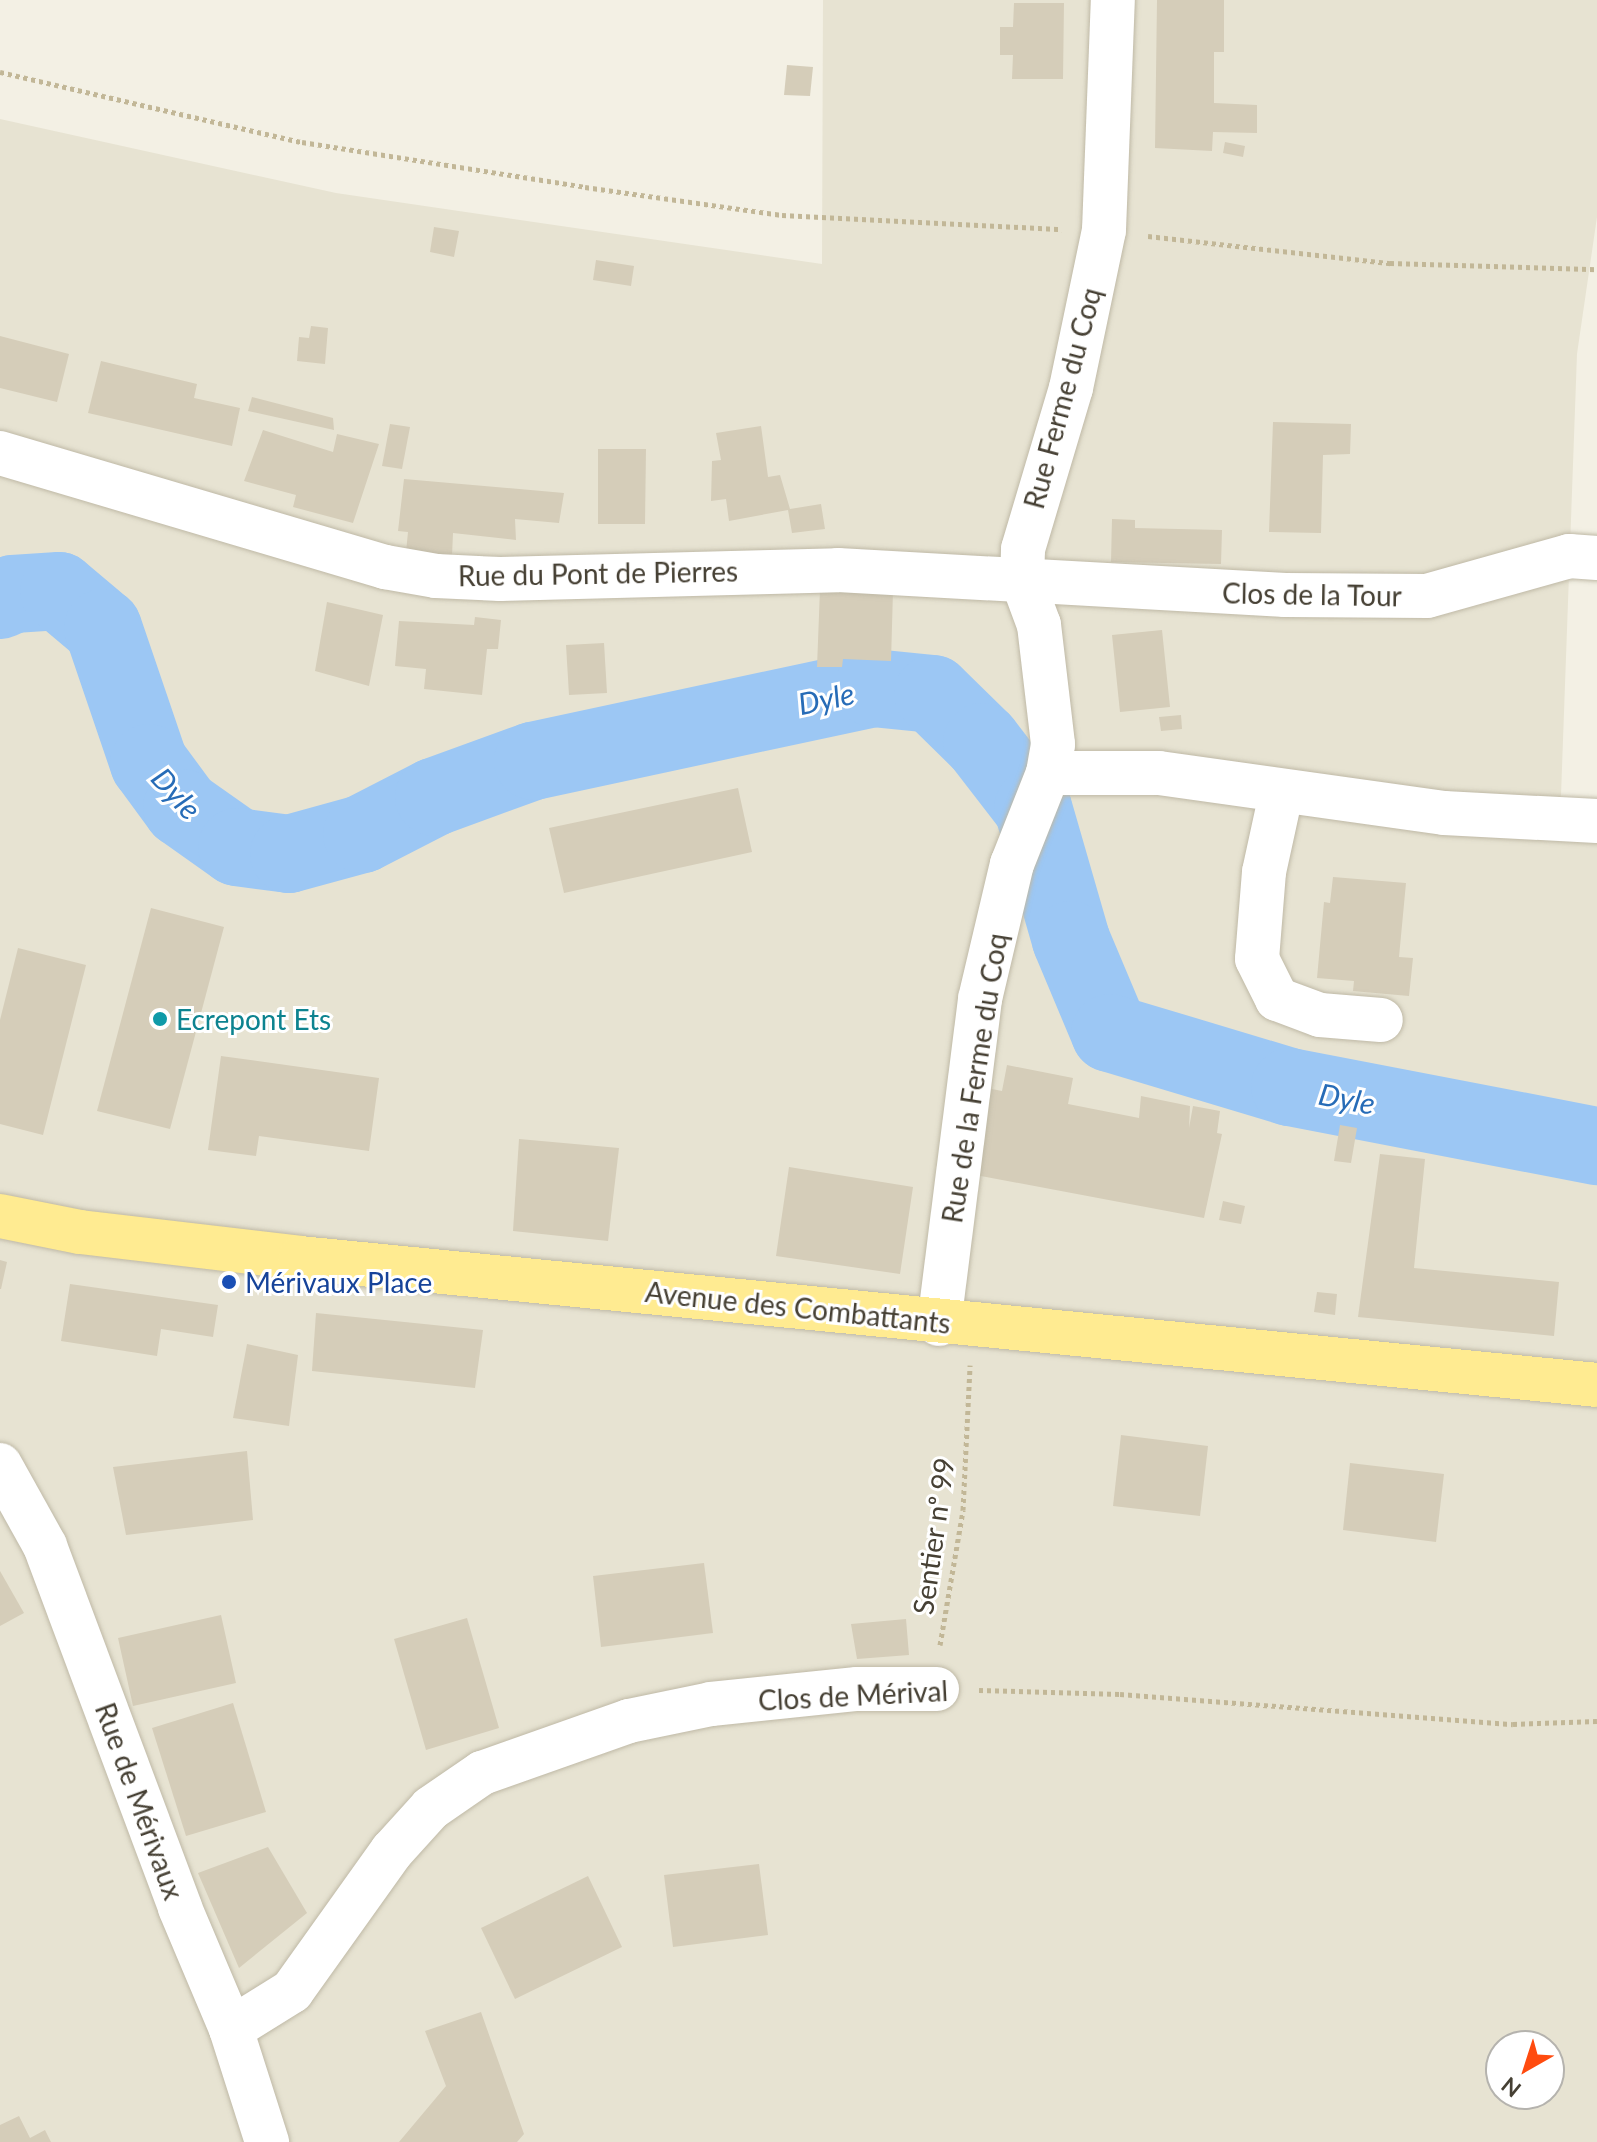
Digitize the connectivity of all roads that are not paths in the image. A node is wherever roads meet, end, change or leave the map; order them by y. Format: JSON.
{"nodes":[{"id":1,"x":1113,"y":0,"type":"edge"},
{"id":2,"x":0,"y":453,"type":"edge"},
{"id":3,"x":1597,"y":558,"type":"edge"},
{"id":4,"x":1022,"y":579,"type":"junction"},
{"id":5,"x":1050,"y":758,"type":"junction"},
{"id":6,"x":1281,"y":794,"type":"junction"},
{"id":7,"x":1595,"y":825,"type":"edge"},
{"id":8,"x":1381,"y":1020,"type":"dead end"},
{"id":9,"x":0,"y":1216,"type":"edge"},
{"id":10,"x":939,"y":1324,"type":"junction"},
{"id":11,"x":1597,"y":1385,"type":"edge"},
{"id":12,"x":0,"y":1465,"type":"edge"},
{"id":13,"x":937,"y":1689,"type":"road end"},
{"id":14,"x":231,"y":2029,"type":"junction"},
{"id":15,"x":267,"y":2142,"type":"edge"}],
"edges":[{"from":1,"to":4,"type":"street","name":"Rue Ferme du Coq"},
{"from":2,"to":4,"type":"street","name":"Rue du Pont de Pierres"},
{"from":3,"to":4,"type":"street","name":"Clos de la Tour"},
{"from":4,"to":5,"type":"street","name":"Rue Ferme du Coq"},
{"from":5,"to":6,"type":"street"},
{"from":5,"to":10,"type":"street","name":"Rue de la Ferme du Coq"},
{"from":6,"to":7,"type":"street"},
{"from":6,"to":8,"type":"street"},
{"from":9,"to":10,"type":"main road","name":"Avenue des Combattants"},
{"from":10,"to":11,"type":"main road","name":"Avenue des Combattants"},
{"from":12,"to":14,"type":"street","name":"Rue de Mérivaux"},
{"from":13,"to":14,"type":"street","name":"Clos de Mérival"},
{"from":14,"to":15,"type":"street","name":"Rue de Mérivaux"}]}
